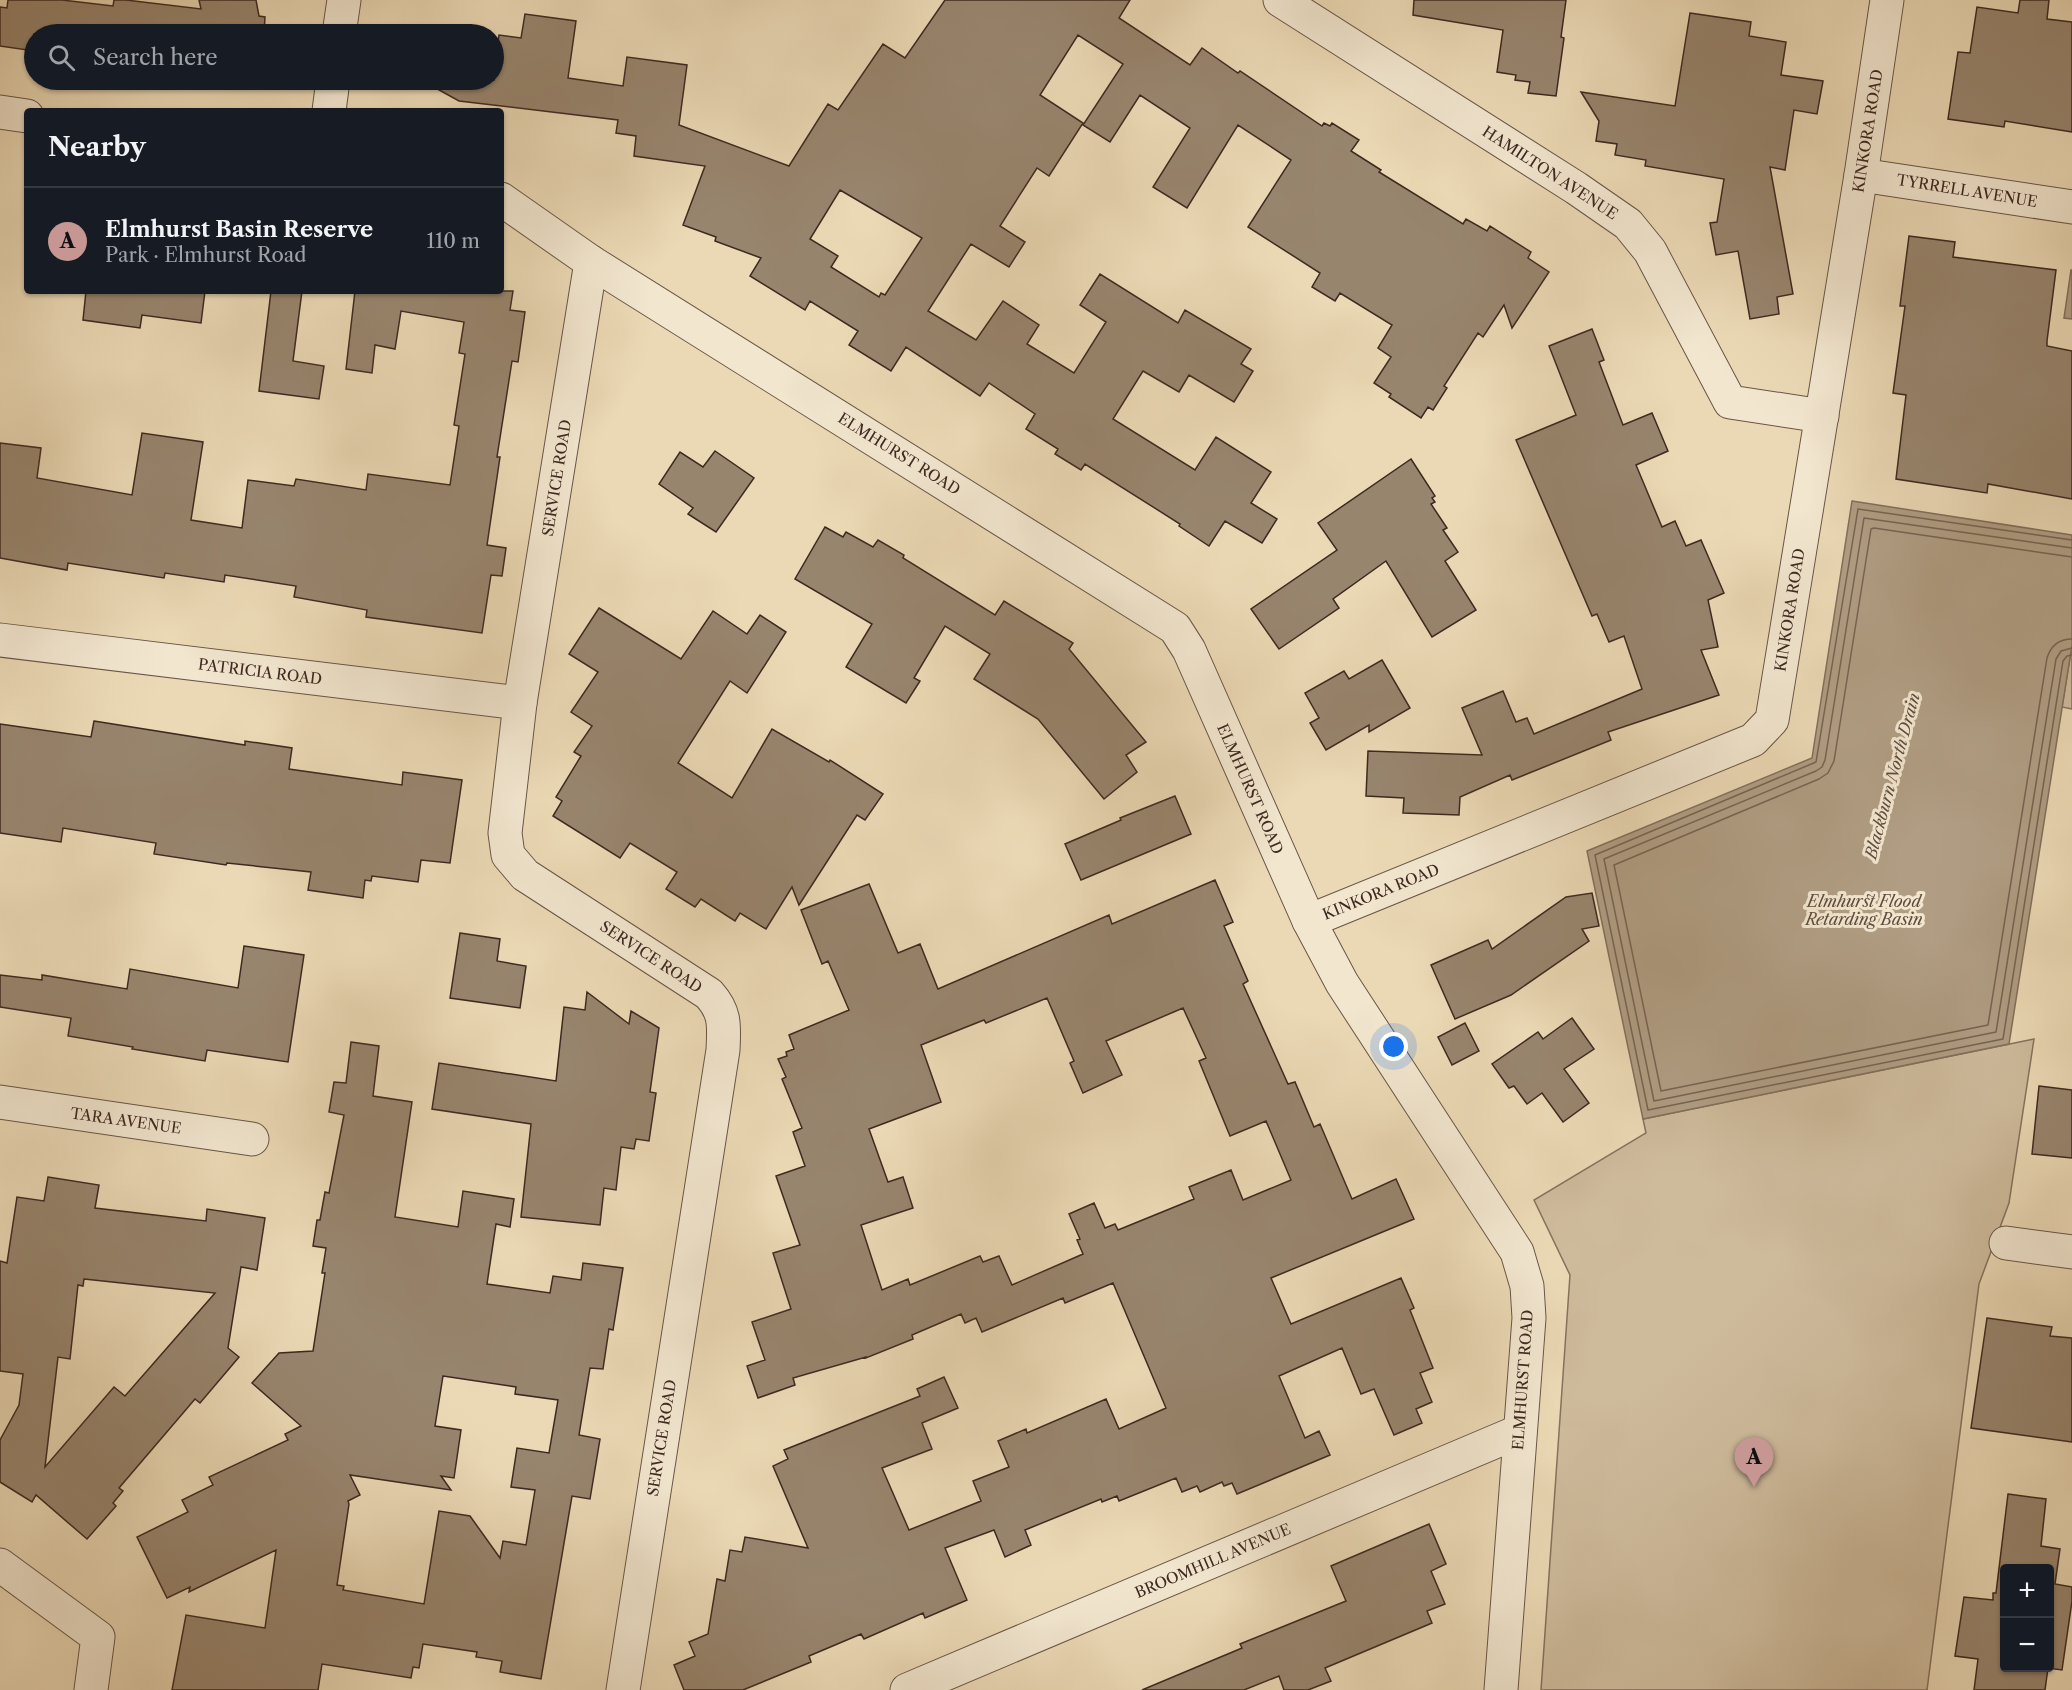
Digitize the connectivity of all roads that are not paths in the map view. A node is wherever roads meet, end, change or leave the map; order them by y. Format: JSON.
{"nodes":[{"id":1,"x":344,"y":0,"type":"edge"},
{"id":2,"x":1280,"y":0,"type":"edge"},
{"id":3,"x":1887,"y":0,"type":"edge"},
{"id":4,"x":340,"y":24,"type":"edge"},
{"id":5,"x":331,"y":90,"type":"edge"},
{"id":6,"x":328,"y":108,"type":"edge"},
{"id":7,"x":0,"y":112,"type":"edge"},
{"id":8,"x":24,"y":116,"type":"edge"},
{"id":9,"x":1861,"y":175,"type":"junction"},
{"id":10,"x":504,"y":202,"type":"edge"},
{"id":11,"x":2072,"y":207,"type":"edge"},
{"id":12,"x":591,"y":262,"type":"junction"},
{"id":13,"x":1822,"y":416,"type":"junction"},
{"id":14,"x":0,"y":640,"type":"edge"},
{"id":15,"x":520,"y":704,"type":"junction"},
{"id":16,"x":1309,"y":921,"type":"junction"},
{"id":17,"x":0,"y":1102,"type":"edge"},
{"id":18,"x":252,"y":1139,"type":"dead end"},
{"id":19,"x":2007,"y":1243,"type":"dead end"},
{"id":20,"x":2072,"y":1252,"type":"edge"},
{"id":21,"x":1520,"y":1431,"type":"junction"},
{"id":22,"x":0,"y":1565,"type":"edge"},
{"id":23,"x":91,"y":1690,"type":"edge"},
{"id":24,"x":623,"y":1690,"type":"edge"},
{"id":25,"x":907,"y":1690,"type":"edge"},
{"id":26,"x":1501,"y":1690,"type":"edge"}],
"edges":[{"from":1,"to":4,"type":"street"},
{"from":2,"to":13,"type":"street","name":"HAMILTON AVENUE"},
{"from":3,"to":9,"type":"street","name":"KINKORA ROAD"},
{"from":5,"to":6,"type":"street"},
{"from":7,"to":8,"type":"street"},
{"from":9,"to":11,"type":"street","name":"TYRRELL AVENUE"},
{"from":9,"to":13,"type":"street","name":"KINKORA ROAD"},
{"from":10,"to":12,"type":"street","name":"ELMHURST ROAD"},
{"from":12,"to":15,"type":"street","name":"SERVICE ROAD"},
{"from":12,"to":16,"type":"street","name":"ELMHURST ROAD"},
{"from":13,"to":16,"type":"street","name":"KINKORA ROAD"},
{"from":14,"to":15,"type":"street","name":"PATRICIA ROAD"},
{"from":15,"to":24,"type":"street","name":"SERVICE ROAD"},
{"from":16,"to":21,"type":"street","name":"ELMHURST ROAD"},
{"from":17,"to":18,"type":"street","name":"TARA AVENUE"},
{"from":19,"to":20,"type":"street"},
{"from":21,"to":25,"type":"street","name":"BROOMHILL AVENUE"},
{"from":21,"to":26,"type":"street","name":"ELMHURST ROAD"},
{"from":22,"to":23,"type":"street"}]}
